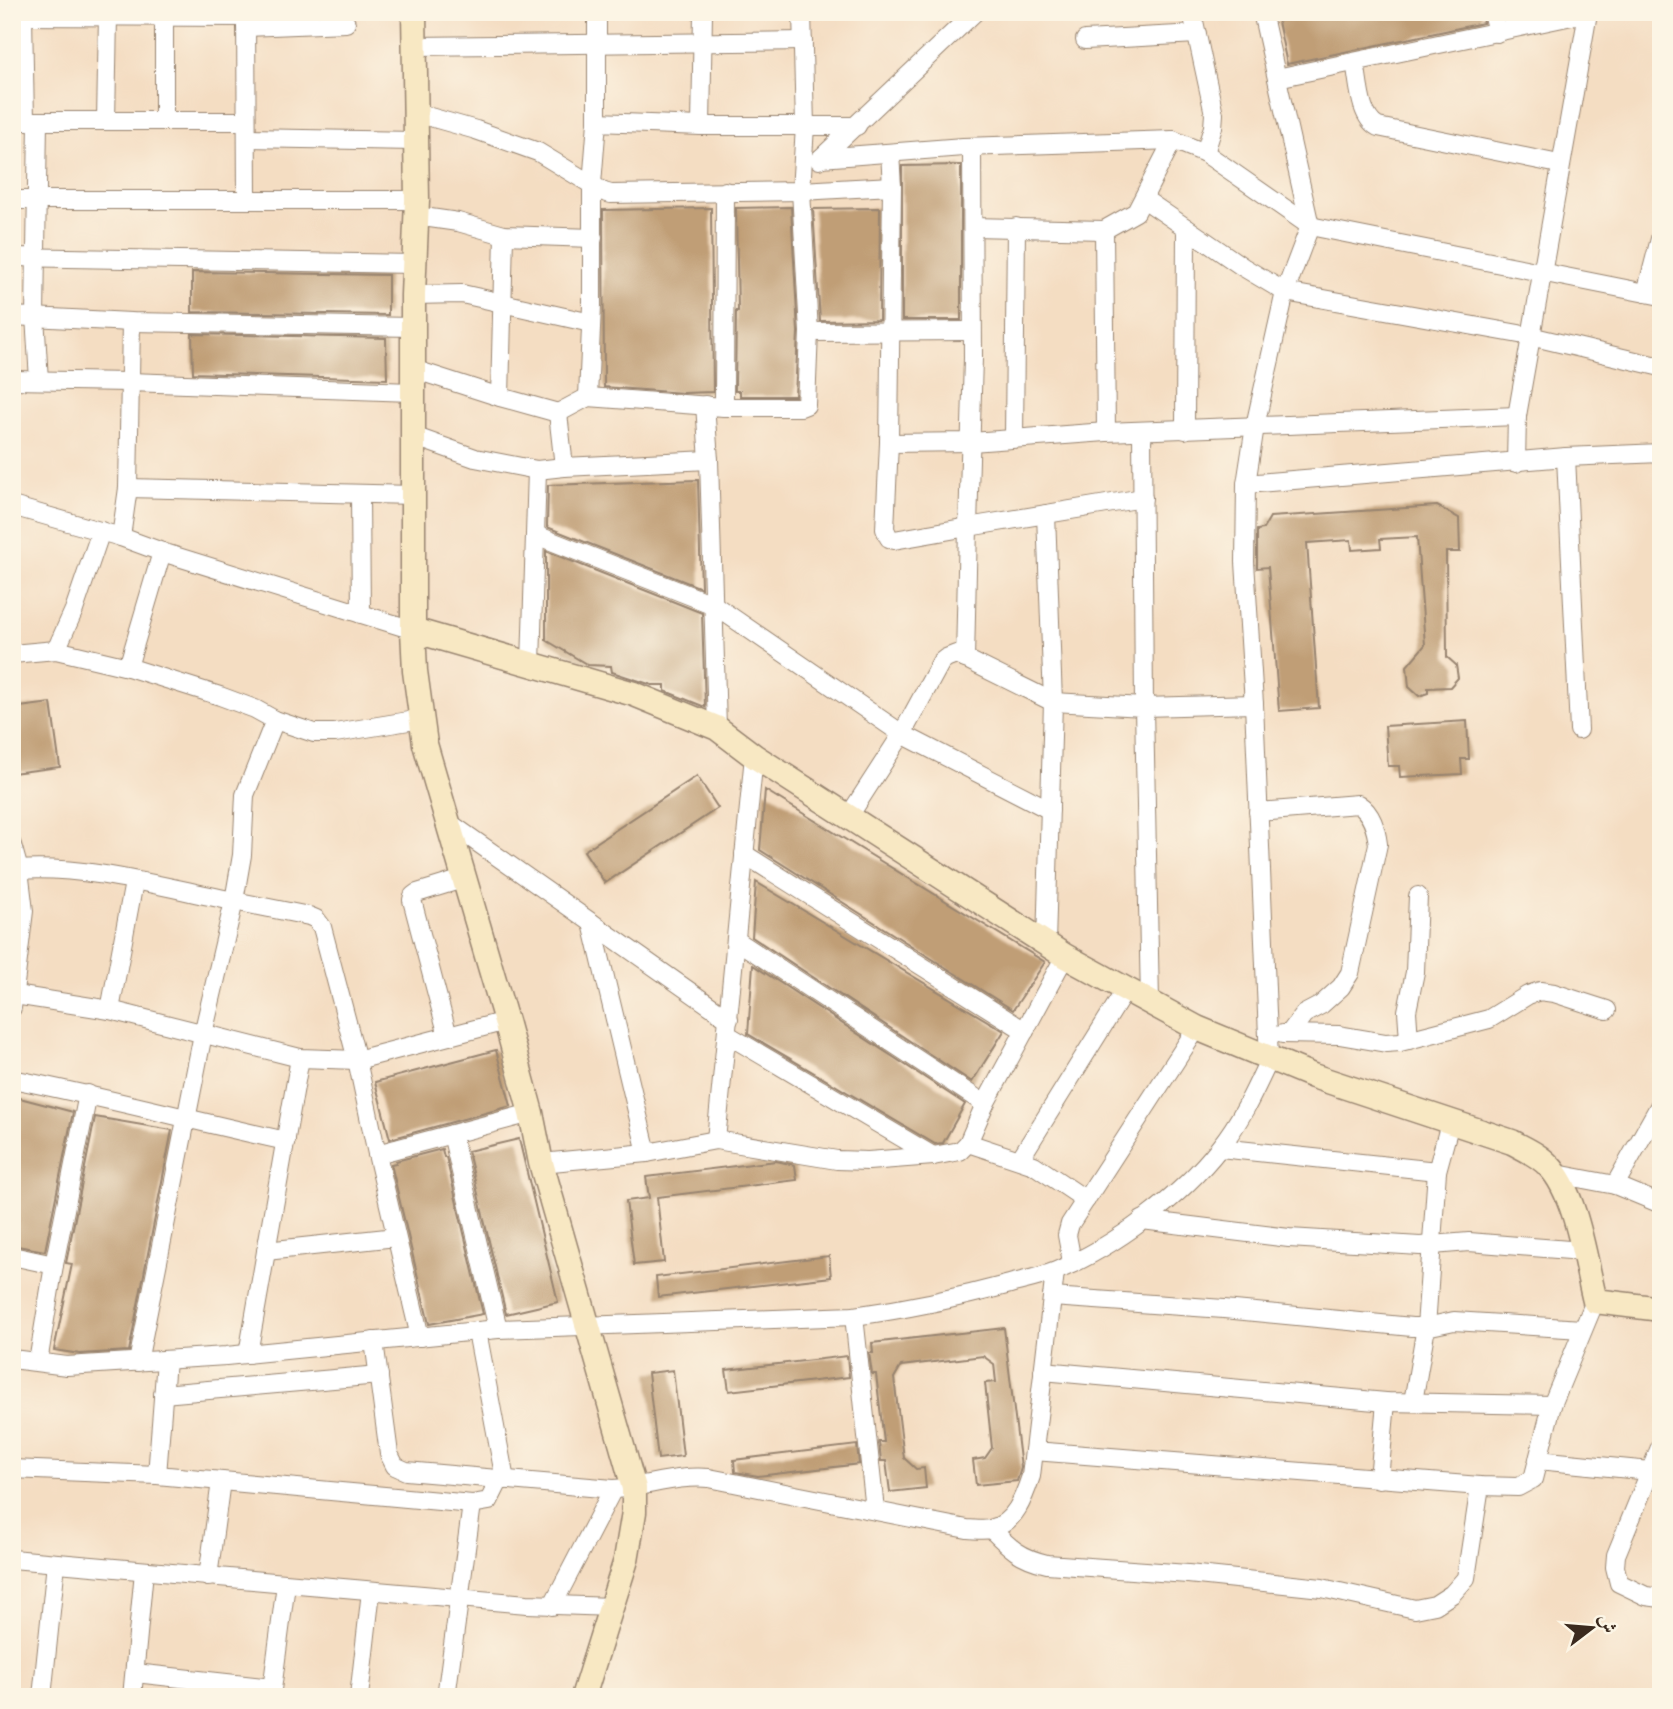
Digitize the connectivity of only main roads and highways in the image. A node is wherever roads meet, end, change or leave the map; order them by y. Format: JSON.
{"nodes":[{"id":1,"x":414,"y":12,"type":"edge"},
{"id":2,"x":413,"y":630,"type":"junction"},
{"id":3,"x":1661,"y":1308,"type":"edge"},
{"id":4,"x":583,"y":1697,"type":"edge"}],
"edges":[{"from":1,"to":2,"type":"main road"},
{"from":2,"to":3,"type":"main road"},
{"from":2,"to":4,"type":"main road"}]}
